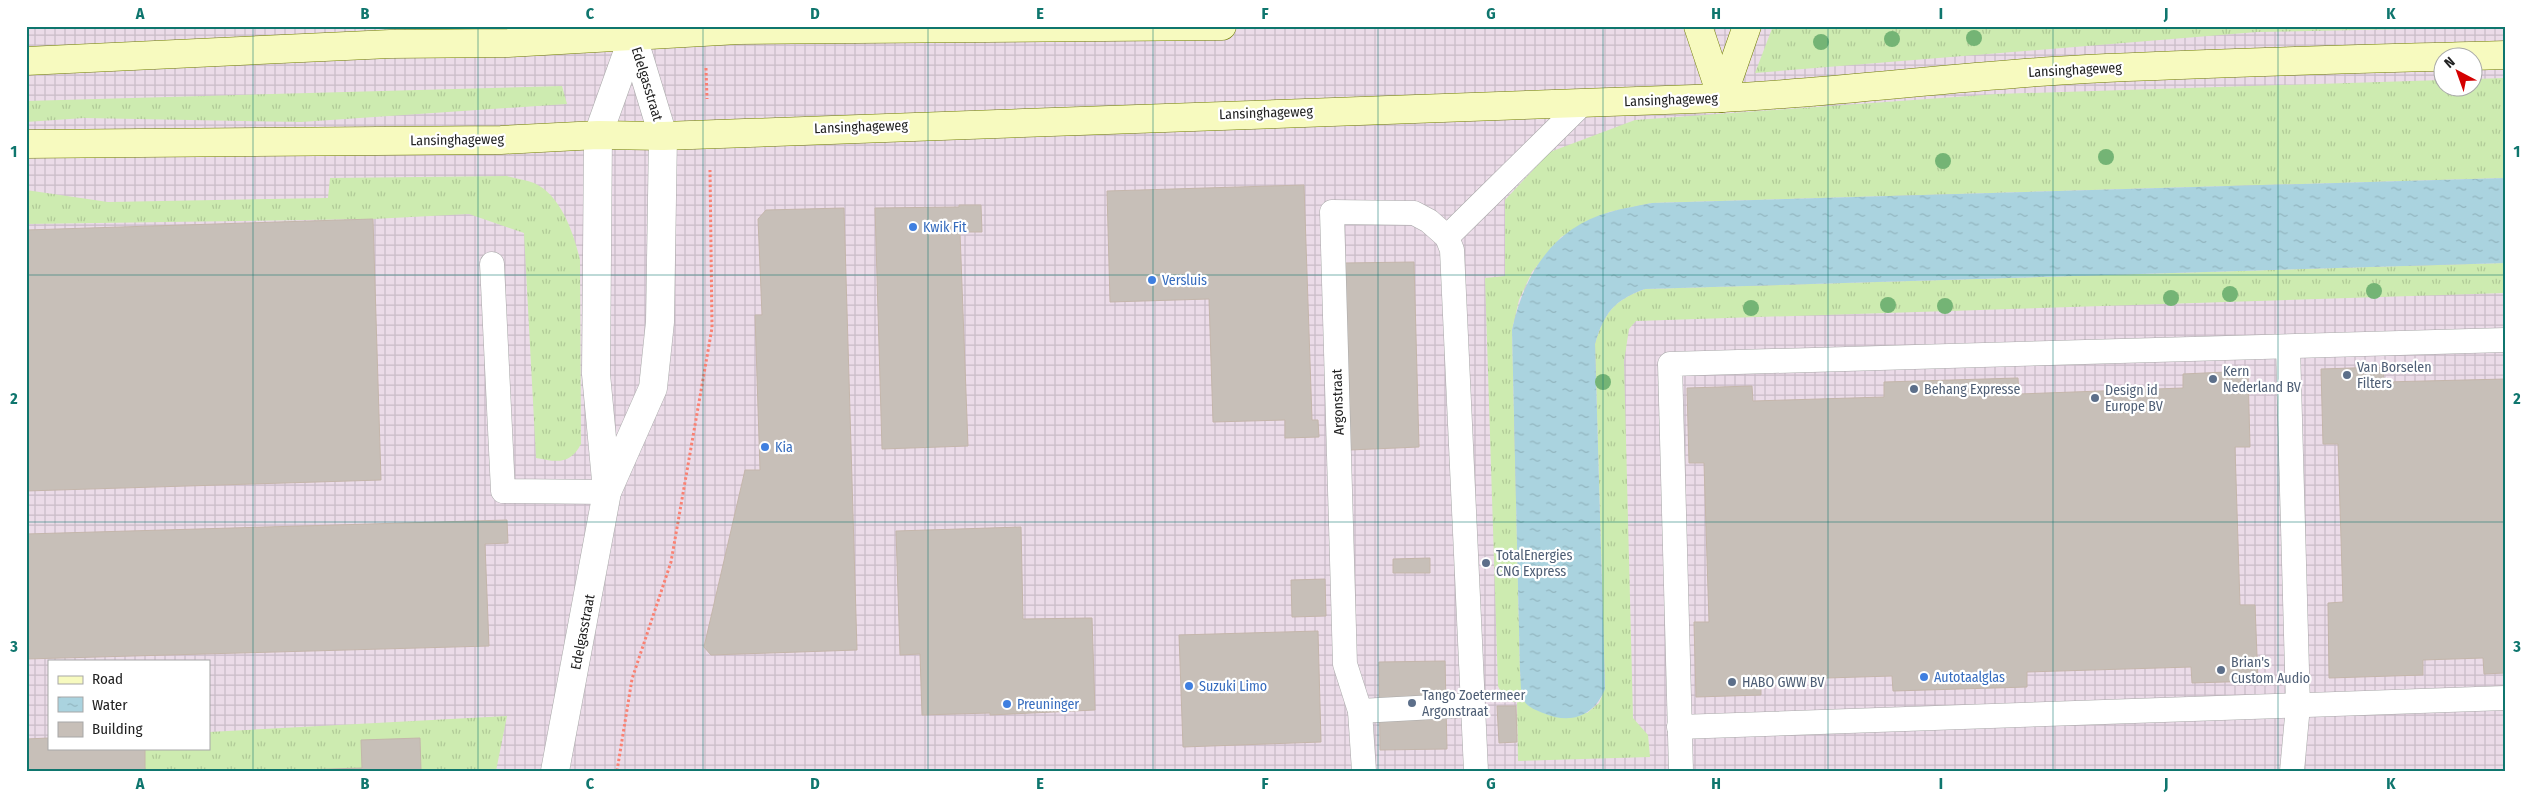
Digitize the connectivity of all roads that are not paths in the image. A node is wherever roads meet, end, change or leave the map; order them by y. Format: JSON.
{"nodes":[{"id":1,"x":1222,"y":26,"type":"edge"},
{"id":2,"x":1698,"y":26,"type":"edge"},
{"id":3,"x":1747,"y":26,"type":"edge"},
{"id":4,"x":633,"y":37,"type":"junction"},
{"id":5,"x":2505,"y":55,"type":"edge"},
{"id":6,"x":26,"y":61,"type":"edge"},
{"id":7,"x":1722,"y":98,"type":"junction"},
{"id":8,"x":1583,"y":103,"type":"junction"},
{"id":9,"x":598,"y":135,"type":"junction"},
{"id":10,"x":663,"y":136,"type":"junction"},
{"id":11,"x":26,"y":144,"type":"edge"},
{"id":12,"x":1447,"y":237,"type":"junction"},
{"id":13,"x":492,"y":264,"type":"dead end"},
{"id":14,"x":2505,"y":340,"type":"edge"},
{"id":15,"x":2288,"y":346,"type":"junction"},
{"id":16,"x":607,"y":492,"type":"junction"},
{"id":17,"x":2505,"y":698,"type":"edge"},
{"id":18,"x":1472,"y":705,"type":"junction"},
{"id":19,"x":2298,"y":706,"type":"junction"},
{"id":20,"x":1360,"y":711,"type":"junction"},
{"id":21,"x":1679,"y":727,"type":"junction"},
{"id":22,"x":555,"y":771,"type":"edge"},
{"id":23,"x":1364,"y":771,"type":"edge"},
{"id":24,"x":1476,"y":771,"type":"edge"},
{"id":25,"x":1681,"y":771,"type":"edge"},
{"id":26,"x":2292,"y":771,"type":"edge"}],
"edges":[{"from":1,"to":4,"type":"street"},
{"from":2,"to":7,"type":"street"},
{"from":3,"to":7,"type":"street"},
{"from":4,"to":6,"type":"street"},
{"from":4,"to":9,"type":"street","name":"Edelgasstraat"},
{"from":4,"to":10,"type":"street","name":"Edelgasstraat"},
{"from":5,"to":7,"type":"street","name":"Lansinghageweg"},
{"from":7,"to":8,"type":"street","name":"Lansinghageweg"},
{"from":8,"to":10,"type":"street","name":"Lansinghageweg"},
{"from":8,"to":12,"type":"lane"},
{"from":9,"to":10,"type":"street","name":"Lansinghageweg"},
{"from":9,"to":11,"type":"street","name":"Lansinghageweg"},
{"from":9,"to":16,"type":"street","name":"Edelgasstraat"},
{"from":10,"to":16,"type":"street","name":"Edelgasstraat"},
{"from":12,"to":18,"type":"lane"},
{"from":12,"to":20,"type":"lane","name":"Argonstraat"},
{"from":13,"to":16,"type":"lane"},
{"from":14,"to":15,"type":"lane"},
{"from":15,"to":19,"type":"lane"},
{"from":15,"to":21,"type":"lane"},
{"from":16,"to":22,"type":"street","name":"Edelgasstraat"},
{"from":17,"to":19,"type":"lane"},
{"from":18,"to":20,"type":"lane"},
{"from":18,"to":24,"type":"lane"},
{"from":19,"to":21,"type":"lane"},
{"from":19,"to":26,"type":"lane"},
{"from":20,"to":23,"type":"lane","name":"Argonstraat"},
{"from":21,"to":25,"type":"lane"}]}
